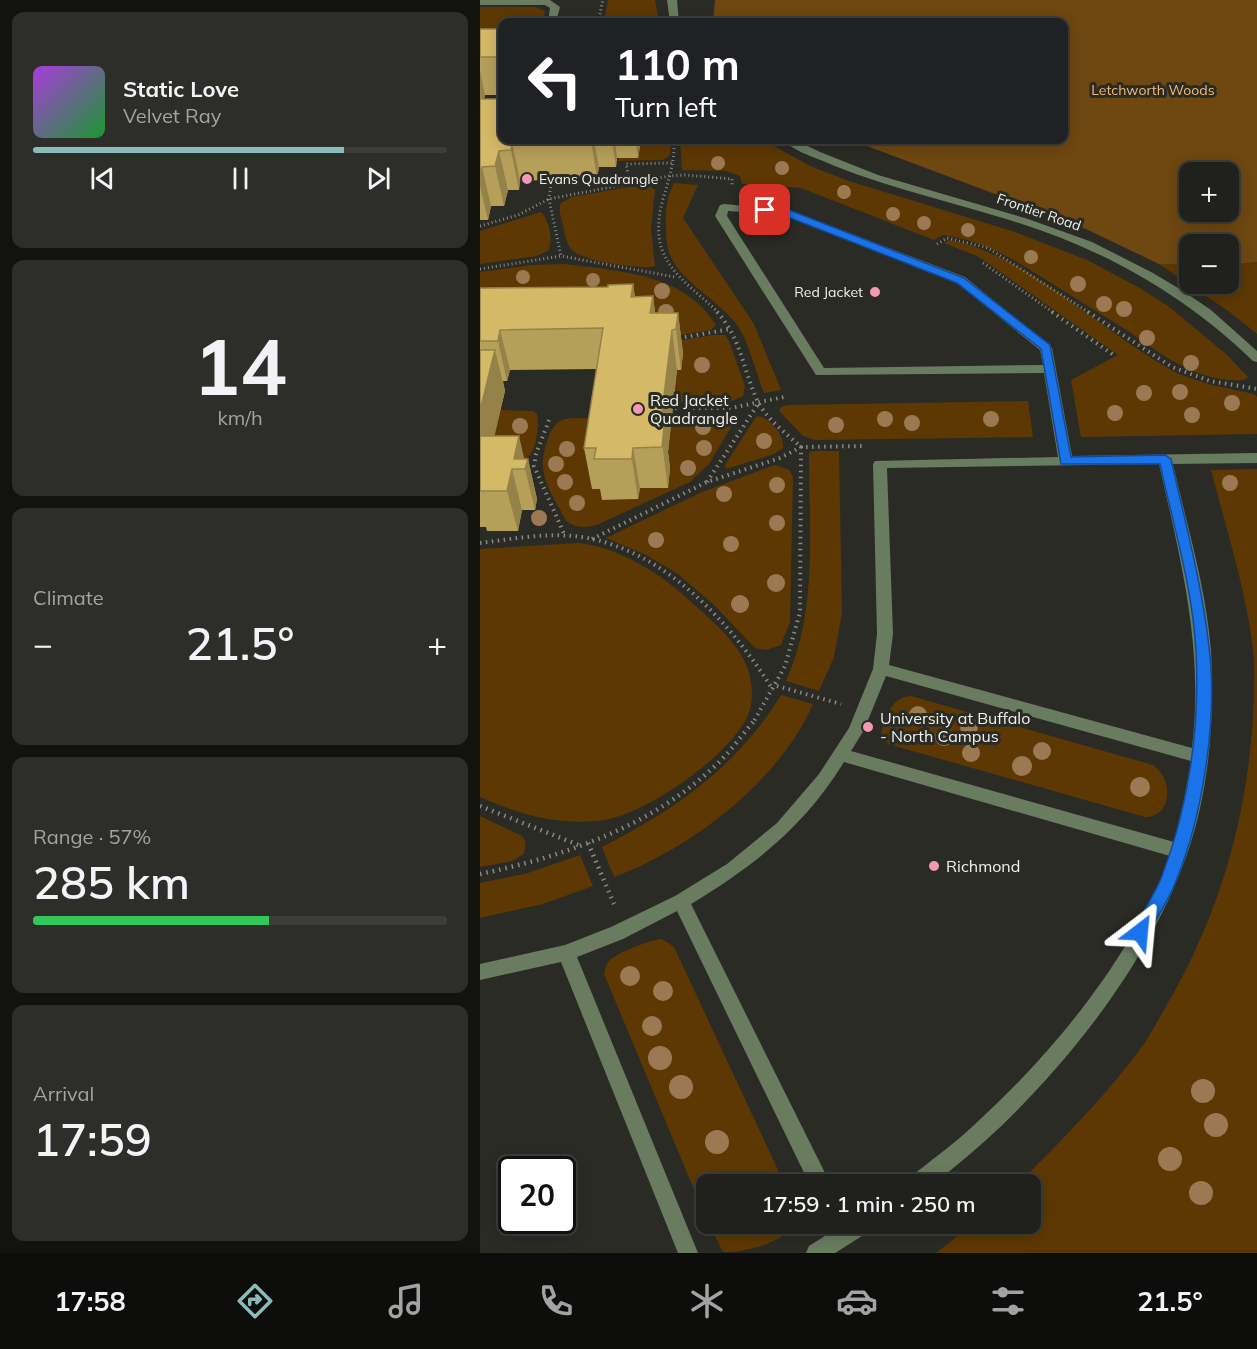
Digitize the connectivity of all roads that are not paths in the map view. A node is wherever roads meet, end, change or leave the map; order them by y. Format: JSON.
{"nodes":[{"id":1,"x":672,"y":0,"type":"edge"},
{"id":2,"x":495,"y":1,"type":"edge"},
{"id":3,"x":532,"y":1,"type":"edge"},
{"id":4,"x":480,"y":2,"type":"edge"},
{"id":5,"x":552,"y":18,"type":"edge"},
{"id":6,"x":674,"y":18,"type":"edge"},
{"id":7,"x":796,"y":144,"type":"edge"},
{"id":8,"x":1257,"y":358,"type":"edge"},
{"id":9,"x":1050,"y":369,"type":"junction"},
{"id":10,"x":1257,"y":458,"type":"edge"},
{"id":11,"x":1165,"y":459,"type":"junction"},
{"id":12,"x":1066,"y":461,"type":"junction"},
{"id":13,"x":881,"y":669,"type":"junction"},
{"id":14,"x":841,"y":755,"type":"junction"},
{"id":15,"x":1198,"y":756,"type":"junction"},
{"id":16,"x":1179,"y":851,"type":"junction"},
{"id":17,"x":681,"y":901,"type":"junction"},
{"id":18,"x":567,"y":954,"type":"junction"},
{"id":19,"x":480,"y":972,"type":"edge"},
{"id":20,"x":816,"y":1174,"type":"edge"},
{"id":21,"x":930,"y":1174,"type":"edge"},
{"id":22,"x":841,"y":1234,"type":"edge"},
{"id":23,"x":688,"y":1253,"type":"edge"},
{"id":24,"x":816,"y":1253,"type":"edge"}],
"edges":[{"from":1,"to":6,"type":"street"},
{"from":2,"to":3,"type":"street"},
{"from":2,"to":4,"type":"street"},
{"from":3,"to":5,"type":"street"},
{"from":7,"to":8,"type":"street","name":"Frontier Road"},
{"from":9,"to":9,"type":"street"},
{"from":9,"to":12,"type":"street"},
{"from":10,"to":11,"type":"street"},
{"from":11,"to":12,"type":"street"},
{"from":11,"to":15,"type":"street"},
{"from":12,"to":13,"type":"street"},
{"from":13,"to":14,"type":"street"},
{"from":13,"to":15,"type":"street"},
{"from":14,"to":16,"type":"street"},
{"from":14,"to":17,"type":"street"},
{"from":15,"to":16,"type":"street"},
{"from":16,"to":21,"type":"street"},
{"from":17,"to":18,"type":"street"},
{"from":17,"to":20,"type":"street"},
{"from":18,"to":19,"type":"street"},
{"from":18,"to":23,"type":"street"},
{"from":22,"to":24,"type":"street"}]}
